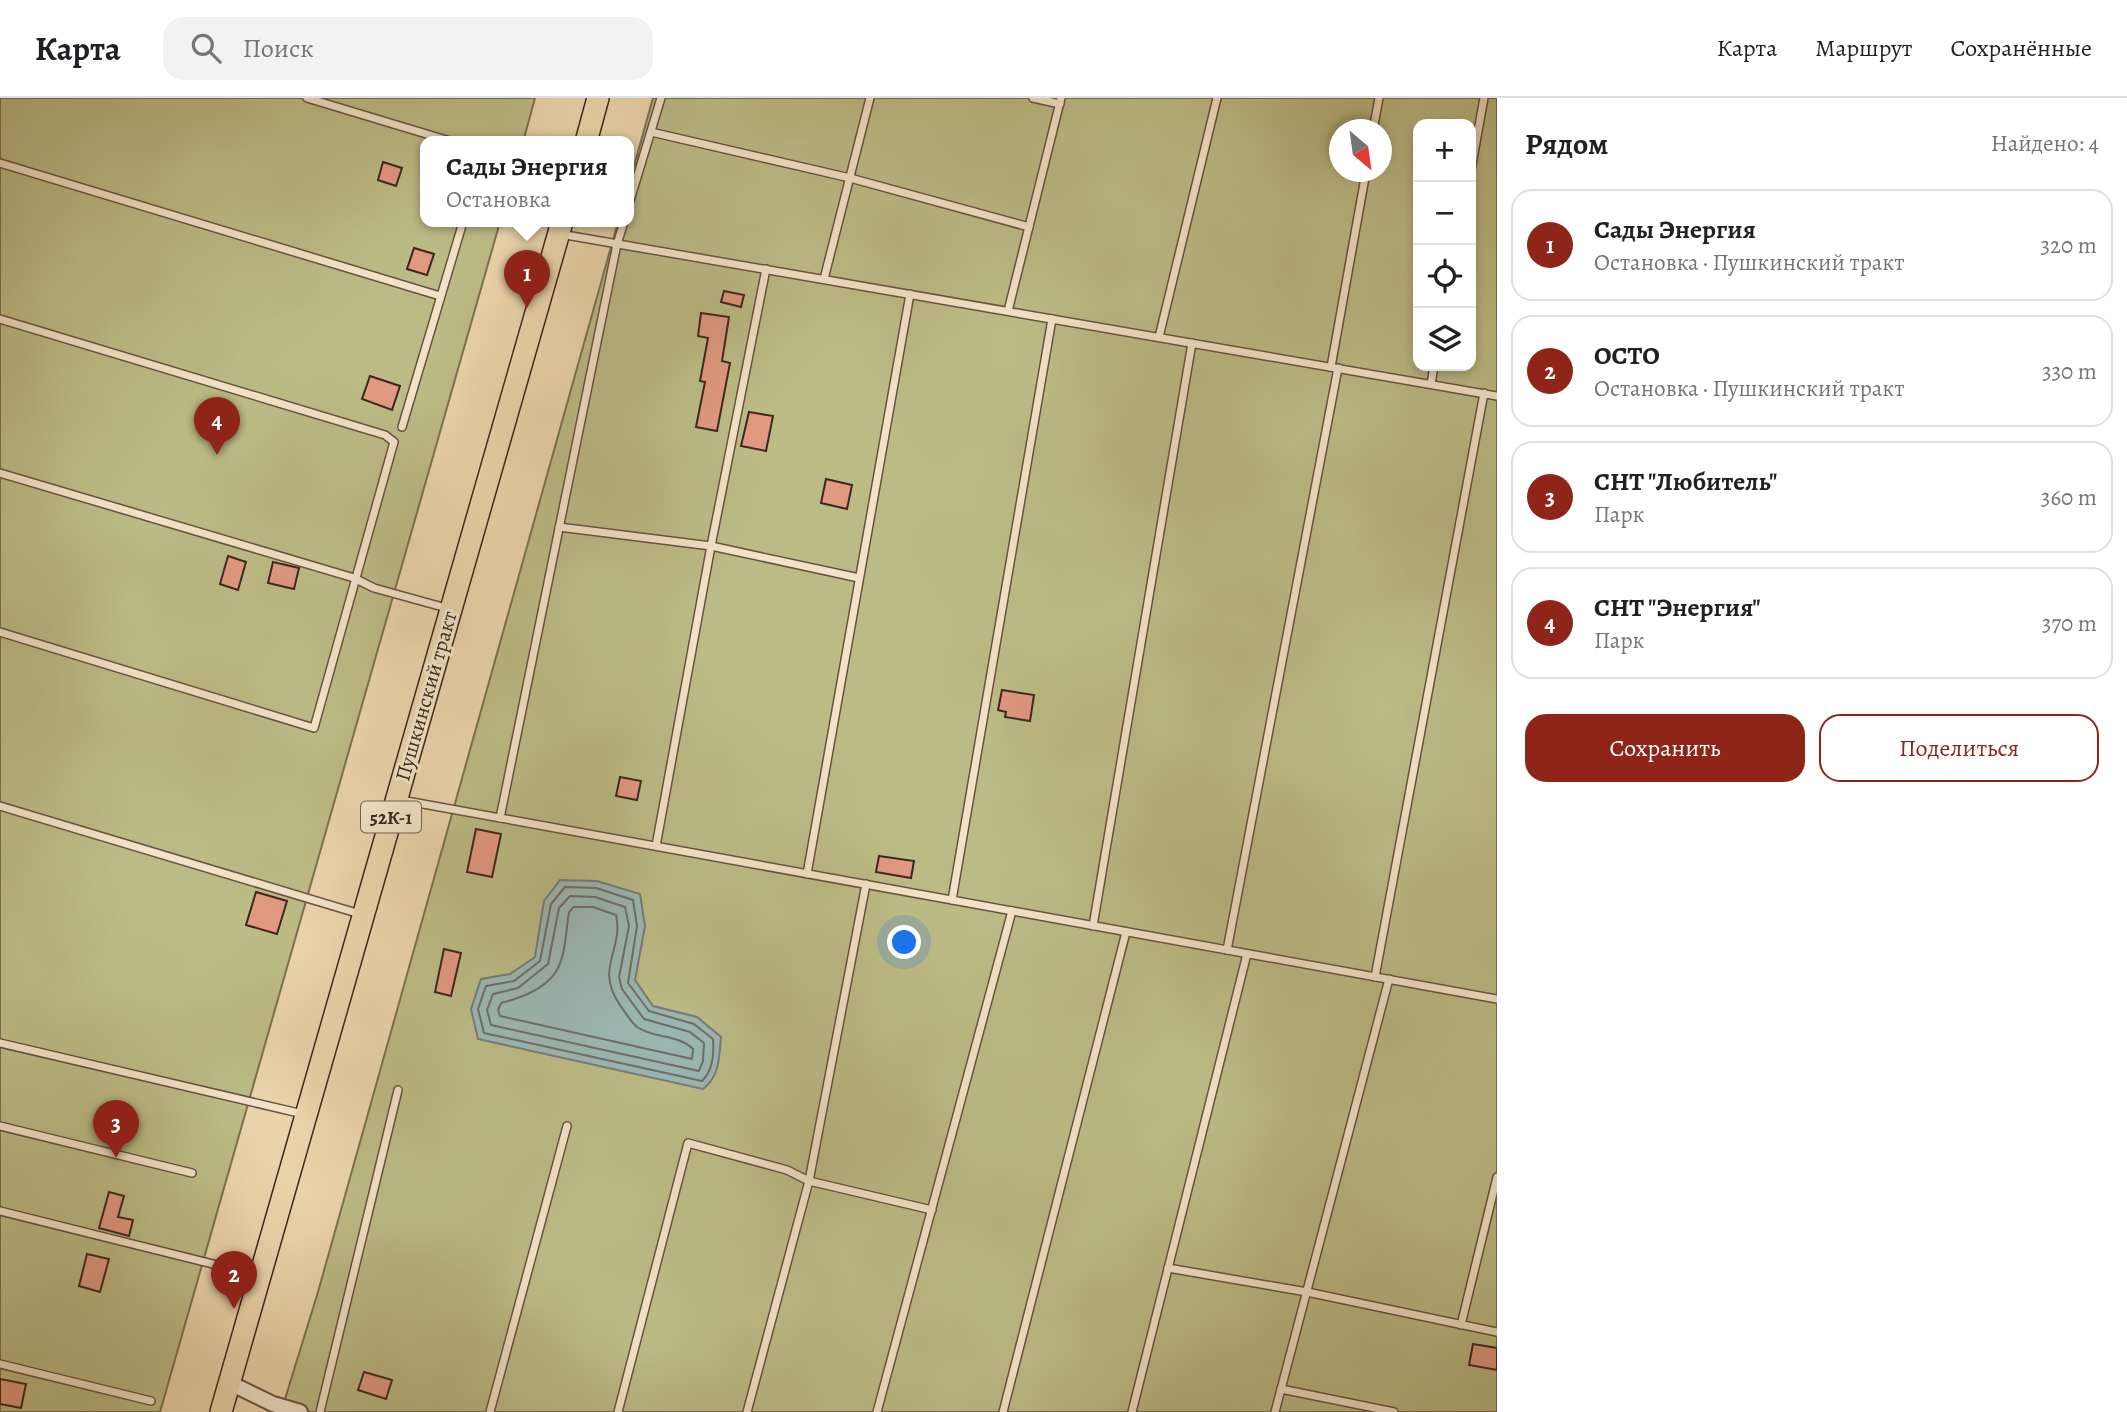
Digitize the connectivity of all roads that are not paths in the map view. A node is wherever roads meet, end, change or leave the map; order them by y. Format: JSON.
{"nodes":[{"id":1,"x":307,"y":98,"type":"edge"},
{"id":2,"x":598,"y":98,"type":"edge"},
{"id":3,"x":661,"y":98,"type":"edge"},
{"id":4,"x":870,"y":98,"type":"edge"},
{"id":5,"x":1033,"y":98,"type":"edge"},
{"id":6,"x":1217,"y":98,"type":"edge"},
{"id":7,"x":1379,"y":98,"type":"edge"},
{"id":8,"x":1484,"y":98,"type":"edge"},
{"id":9,"x":1061,"y":101,"type":"edge"},
{"id":10,"x":1375,"y":119,"type":"edge"},
{"id":11,"x":651,"y":132,"type":"junction"},
{"id":12,"x":433,"y":136,"type":"edge"},
{"id":13,"x":588,"y":136,"type":"edge"},
{"id":14,"x":1476,"y":142,"type":"edge"},
{"id":15,"x":0,"y":163,"type":"edge"},
{"id":16,"x":850,"y":178,"type":"junction"},
{"id":17,"x":1364,"y":182,"type":"edge"},
{"id":18,"x":634,"y":187,"type":"edge"},
{"id":19,"x":461,"y":227,"type":"edge"},
{"id":20,"x":622,"y":227,"type":"edge"},
{"id":21,"x":1029,"y":227,"type":"junction"},
{"id":22,"x":561,"y":228,"type":"edge"},
{"id":23,"x":617,"y":244,"type":"junction"},
{"id":24,"x":766,"y":269,"type":"junction"},
{"id":25,"x":824,"y":279,"type":"junction"},
{"id":26,"x":910,"y":294,"type":"junction"},
{"id":27,"x":440,"y":296,"type":"junction"},
{"id":28,"x":1008,"y":311,"type":"junction"},
{"id":29,"x":0,"y":319,"type":"edge"},
{"id":30,"x":1052,"y":319,"type":"junction"},
{"id":31,"x":1158,"y":337,"type":"junction"},
{"id":32,"x":1192,"y":343,"type":"junction"},
{"id":33,"x":1334,"y":368,"type":"junction"},
{"id":34,"x":1433,"y":371,"type":"edge"},
{"id":35,"x":1431,"y":384,"type":"junction"},
{"id":36,"x":1484,"y":393,"type":"junction"},
{"id":37,"x":1497,"y":396,"type":"edge"},
{"id":38,"x":402,"y":427,"type":"dead end"},
{"id":39,"x":0,"y":473,"type":"edge"},
{"id":40,"x":559,"y":527,"type":"junction"},
{"id":41,"x":711,"y":546,"type":"junction"},
{"id":42,"x":354,"y":578,"type":"junction"},
{"id":43,"x":859,"y":578,"type":"junction"},
{"id":44,"x":451,"y":609,"type":"junction"},
{"id":45,"x":0,"y":632,"type":"edge"},
{"id":46,"x":397,"y":799,"type":"junction"},
{"id":47,"x":0,"y":806,"type":"edge"},
{"id":48,"x":500,"y":818,"type":"junction"},
{"id":49,"x":656,"y":846,"type":"junction"},
{"id":50,"x":807,"y":874,"type":"junction"},
{"id":51,"x":866,"y":884,"type":"junction"},
{"id":52,"x":952,"y":900,"type":"junction"},
{"id":53,"x":1012,"y":911,"type":"junction"},
{"id":54,"x":364,"y":915,"type":"junction"},
{"id":55,"x":1093,"y":926,"type":"junction"},
{"id":56,"x":1126,"y":932,"type":"junction"},
{"id":57,"x":1227,"y":950,"type":"junction"},
{"id":58,"x":1247,"y":954,"type":"junction"},
{"id":59,"x":1376,"y":977,"type":"junction"},
{"id":60,"x":1389,"y":979,"type":"junction"},
{"id":61,"x":1497,"y":999,"type":"edge"},
{"id":62,"x":0,"y":1043,"type":"edge"},
{"id":63,"x":398,"y":1090,"type":"dead end"},
{"id":64,"x":307,"y":1115,"type":"junction"},
{"id":65,"x":0,"y":1126,"type":"edge"},
{"id":66,"x":567,"y":1126,"type":"dead end"},
{"id":67,"x":192,"y":1173,"type":"dead end"},
{"id":68,"x":1497,"y":1177,"type":"edge"},
{"id":69,"x":809,"y":1181,"type":"junction"},
{"id":70,"x":932,"y":1209,"type":"junction"},
{"id":71,"x":0,"y":1210,"type":"edge"},
{"id":72,"x":1168,"y":1268,"type":"junction"},
{"id":73,"x":261,"y":1276,"type":"junction"},
{"id":74,"x":1307,"y":1292,"type":"junction"},
{"id":75,"x":1461,"y":1325,"type":"junction"},
{"id":76,"x":1497,"y":1332,"type":"edge"},
{"id":77,"x":0,"y":1364,"type":"edge"},
{"id":78,"x":230,"y":1383,"type":"junction"},
{"id":79,"x":1281,"y":1389,"type":"junction"},
{"id":80,"x":151,"y":1401,"type":"dead end"},
{"id":81,"x":272,"y":1408,"type":"edge"},
{"id":82,"x":221,"y":1412,"type":"edge"},
{"id":83,"x":300,"y":1412,"type":"edge"},
{"id":84,"x":320,"y":1412,"type":"edge"},
{"id":85,"x":490,"y":1412,"type":"edge"},
{"id":86,"x":618,"y":1412,"type":"edge"},
{"id":87,"x":747,"y":1412,"type":"edge"},
{"id":88,"x":877,"y":1412,"type":"edge"},
{"id":89,"x":1003,"y":1412,"type":"edge"},
{"id":90,"x":1132,"y":1412,"type":"edge"},
{"id":91,"x":1275,"y":1412,"type":"edge"},
{"id":92,"x":1394,"y":1412,"type":"edge"}],
"edges":[{"from":1,"to":12,"type":"lane"},
{"from":2,"to":13,"type":"main road"},
{"from":3,"to":11,"type":"lane"},
{"from":4,"to":16,"type":"lane"},
{"from":5,"to":9,"type":"lane"},
{"from":6,"to":31,"type":"lane"},
{"from":7,"to":10,"type":"lane"},
{"from":8,"to":14,"type":"lane"},
{"from":9,"to":21,"type":"lane"},
{"from":11,"to":16,"type":"lane"},
{"from":11,"to":18,"type":"lane"},
{"from":15,"to":27,"type":"lane"},
{"from":16,"to":21,"type":"lane"},
{"from":16,"to":25,"type":"lane"},
{"from":17,"to":33,"type":"lane"},
{"from":19,"to":27,"type":"lane"},
{"from":20,"to":23,"type":"lane"},
{"from":21,"to":28,"type":"lane"},
{"from":22,"to":23,"type":"lane"},
{"from":22,"to":44,"type":"main road","name":"Пушкинский тракт","number":"52К-1"},
{"from":23,"to":24,"type":"lane"},
{"from":23,"to":40,"type":"lane"},
{"from":24,"to":25,"type":"lane"},
{"from":24,"to":41,"type":"lane"},
{"from":25,"to":26,"type":"lane"},
{"from":26,"to":28,"type":"lane"},
{"from":26,"to":43,"type":"lane"},
{"from":27,"to":38,"type":"lane"},
{"from":28,"to":30,"type":"lane"},
{"from":29,"to":42,"type":"lane"},
{"from":30,"to":31,"type":"lane"},
{"from":30,"to":52,"type":"lane"},
{"from":31,"to":32,"type":"lane"},
{"from":32,"to":33,"type":"lane"},
{"from":32,"to":55,"type":"lane"},
{"from":33,"to":35,"type":"lane"},
{"from":33,"to":57,"type":"lane"},
{"from":34,"to":35,"type":"lane"},
{"from":35,"to":36,"type":"lane"},
{"from":36,"to":37,"type":"lane"},
{"from":36,"to":59,"type":"lane"},
{"from":39,"to":42,"type":"lane"},
{"from":40,"to":41,"type":"lane"},
{"from":40,"to":48,"type":"lane"},
{"from":41,"to":43,"type":"lane"},
{"from":41,"to":49,"type":"lane"},
{"from":42,"to":44,"type":"lane"},
{"from":42,"to":45,"type":"lane"},
{"from":43,"to":50,"type":"lane"},
{"from":44,"to":46,"type":"main road","name":"Пушкинский тракт","number":"52К-1"},
{"from":46,"to":48,"type":"lane"},
{"from":46,"to":54,"type":"main road","name":"Пушкинский тракт","number":"52К-1"},
{"from":47,"to":54,"type":"lane"},
{"from":48,"to":49,"type":"lane"},
{"from":49,"to":50,"type":"lane"},
{"from":50,"to":51,"type":"lane"},
{"from":51,"to":52,"type":"lane"},
{"from":51,"to":69,"type":"lane"},
{"from":52,"to":53,"type":"lane"},
{"from":53,"to":55,"type":"lane"},
{"from":53,"to":70,"type":"lane"},
{"from":54,"to":64,"type":"main road","name":"Пушкинский тракт","number":"52К-1"},
{"from":55,"to":56,"type":"lane"},
{"from":56,"to":57,"type":"lane"},
{"from":56,"to":89,"type":"lane"},
{"from":57,"to":58,"type":"lane"},
{"from":58,"to":59,"type":"lane"},
{"from":58,"to":72,"type":"lane"},
{"from":59,"to":60,"type":"lane"},
{"from":60,"to":61,"type":"lane"},
{"from":60,"to":74,"type":"lane"},
{"from":62,"to":64,"type":"lane"},
{"from":63,"to":84,"type":"lane"},
{"from":64,"to":73,"type":"main road","name":"Пушкинский тракт","number":"52К-1"},
{"from":65,"to":67,"type":"lane"},
{"from":66,"to":85,"type":"lane"},
{"from":68,"to":75,"type":"lane"},
{"from":69,"to":70,"type":"lane"},
{"from":69,"to":86,"type":"lane"},
{"from":69,"to":87,"type":"lane"},
{"from":70,"to":88,"type":"lane"},
{"from":71,"to":73,"type":"lane"},
{"from":72,"to":74,"type":"lane"},
{"from":72,"to":90,"type":"lane"},
{"from":73,"to":78,"type":"main road","name":"Пушкинский тракт","number":"52К-1"},
{"from":74,"to":75,"type":"lane"},
{"from":74,"to":79,"type":"lane"},
{"from":75,"to":76,"type":"lane"},
{"from":77,"to":80,"type":"lane"},
{"from":78,"to":81,"type":"street"},
{"from":78,"to":82,"type":"main road","name":"Пушкинский тракт","number":"52К-1"},
{"from":79,"to":91,"type":"lane"},
{"from":79,"to":92,"type":"lane"},
{"from":81,"to":83,"type":"street"}]}
